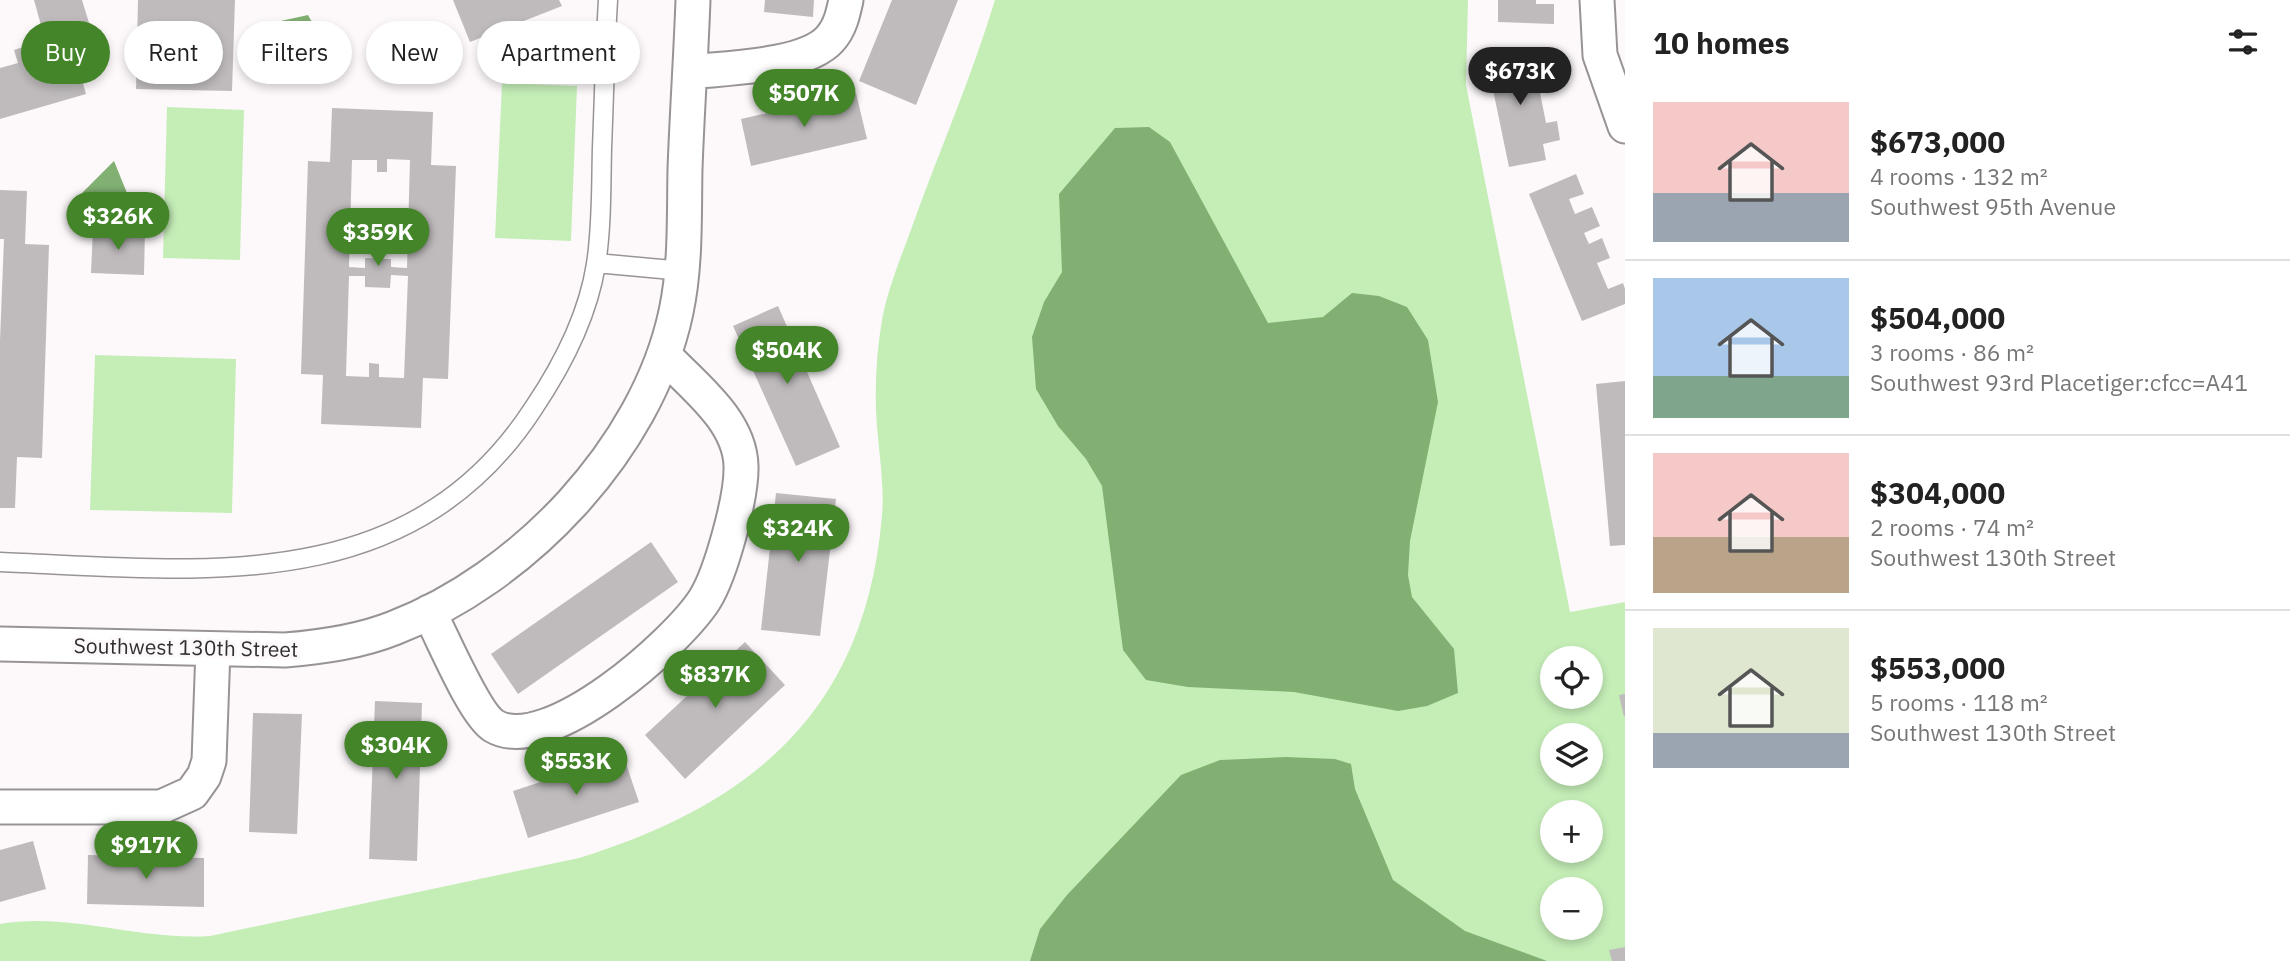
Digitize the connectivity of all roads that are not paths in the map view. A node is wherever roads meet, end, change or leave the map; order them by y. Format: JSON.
{"nodes":[{"id":1,"x":608,"y":0,"type":"edge"},
{"id":2,"x":693,"y":0,"type":"edge"},
{"id":3,"x":846,"y":0,"type":"edge"},
{"id":4,"x":1597,"y":0,"type":"edge"},
{"id":5,"x":690,"y":72,"type":"junction"},
{"id":6,"x":1625,"y":126,"type":"edge"},
{"id":7,"x":596,"y":263,"type":"junction"},
{"id":8,"x":683,"y":271,"type":"junction"},
{"id":9,"x":664,"y":355,"type":"junction"},
{"id":10,"x":0,"y":562,"type":"edge"},
{"id":11,"x":429,"y":612,"type":"junction"},
{"id":12,"x":0,"y":644,"type":"edge"},
{"id":13,"x":214,"y":649,"type":"junction"},
{"id":14,"x":0,"y":807,"type":"edge"}],
"edges":[{"from":1,"to":7,"type":"lane"},
{"from":2,"to":5,"type":"street","name":"Southwest 130th Street"},
{"from":3,"to":5,"type":"street"},
{"from":4,"to":6,"type":"street"},
{"from":5,"to":8,"type":"street","name":"Southwest 130th Street"},
{"from":7,"to":8,"type":"lane"},
{"from":7,"to":10,"type":"lane"},
{"from":8,"to":9,"type":"street","name":"Southwest 130th Street"},
{"from":9,"to":11,"type":"street","name":"Southwest 130th Street"},
{"from":9,"to":11,"type":"street"},
{"from":11,"to":13,"type":"street","name":"Southwest 130th Street"},
{"from":12,"to":13,"type":"street","name":"Southwest 130th Street"},
{"from":13,"to":14,"type":"street"}]}
